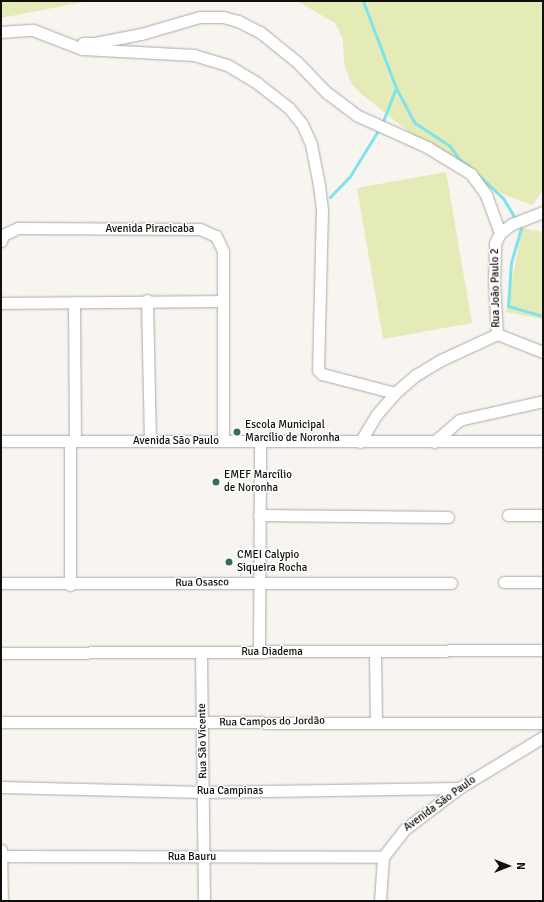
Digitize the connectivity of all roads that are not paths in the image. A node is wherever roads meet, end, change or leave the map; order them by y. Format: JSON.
{"nodes":[{"id":1,"x":1,"y":32,"type":"edge"},
{"id":2,"x":68,"y":42,"type":"junction"},
{"id":3,"x":543,"y":212,"type":"edge"},
{"id":4,"x":500,"y":233,"type":"junction"},
{"id":5,"x":1,"y":241,"type":"edge"},
{"id":6,"x":146,"y":300,"type":"junction"},
{"id":7,"x":223,"y":301,"type":"junction"},
{"id":8,"x":74,"y":302,"type":"junction"},
{"id":9,"x":1,"y":303,"type":"edge"},
{"id":10,"x":497,"y":334,"type":"junction"},
{"id":11,"x":543,"y":352,"type":"edge"},
{"id":12,"x":395,"y":393,"type":"junction"},
{"id":13,"x":543,"y":401,"type":"edge"},
{"id":14,"x":1,"y":441,"type":"edge"},
{"id":15,"x":73,"y":441,"type":"junction"},
{"id":16,"x":150,"y":441,"type":"junction"},
{"id":17,"x":222,"y":441,"type":"junction"},
{"id":18,"x":543,"y":441,"type":"edge"},
{"id":19,"x":260,"y":442,"type":"junction"},
{"id":20,"x":360,"y":442,"type":"junction"},
{"id":21,"x":434,"y":442,"type":"junction"},
{"id":22,"x":259,"y":515,"type":"junction"},
{"id":23,"x":508,"y":515,"type":"dead end"},
{"id":24,"x":543,"y":515,"type":"edge"},
{"id":25,"x":448,"y":517,"type":"dead end"},
{"id":26,"x":258,"y":582,"type":"junction"},
{"id":27,"x":504,"y":582,"type":"dead end"},
{"id":28,"x":543,"y":582,"type":"edge"},
{"id":29,"x":1,"y":583,"type":"edge"},
{"id":30,"x":451,"y":583,"type":"dead end"},
{"id":31,"x":70,"y":585,"type":"junction"},
{"id":32,"x":543,"y":650,"type":"edge"},
{"id":33,"x":260,"y":652,"type":"junction"},
{"id":34,"x":375,"y":652,"type":"junction"},
{"id":35,"x":1,"y":653,"type":"edge"},
{"id":36,"x":201,"y":653,"type":"junction"},
{"id":37,"x":376,"y":721,"type":"junction"},
{"id":38,"x":1,"y":722,"type":"edge"},
{"id":39,"x":203,"y":722,"type":"junction"},
{"id":40,"x":543,"y":723,"type":"edge"},
{"id":41,"x":543,"y":737,"type":"edge"},
{"id":42,"x":1,"y":787,"type":"edge"},
{"id":43,"x":458,"y":788,"type":"junction"},
{"id":44,"x":203,"y":792,"type":"junction"},
{"id":45,"x":1,"y":850,"type":"edge"},
{"id":46,"x":1,"y":856,"type":"edge"},
{"id":47,"x":204,"y":857,"type":"junction"},
{"id":48,"x":383,"y":857,"type":"junction"},
{"id":49,"x":2,"y":901,"type":"edge"},
{"id":50,"x":204,"y":901,"type":"edge"},
{"id":51,"x":380,"y":901,"type":"edge"}],
"edges":[{"from":1,"to":2,"type":"street"},
{"from":2,"to":4,"type":"street"},
{"from":2,"to":12,"type":"street"},
{"from":3,"to":4,"type":"street","name":"Rua João Paulo 2"},
{"from":4,"to":10,"type":"street","name":"Rua João Paulo 2"},
{"from":5,"to":7,"type":"street","name":"Avenida Piracicaba"},
{"from":6,"to":7,"type":"street"},
{"from":6,"to":8,"type":"street"},
{"from":6,"to":16,"type":"street"},
{"from":7,"to":17,"type":"street","name":"Avenida Piracicaba"},
{"from":8,"to":9,"type":"street"},
{"from":8,"to":15,"type":"street"},
{"from":10,"to":11,"type":"street"},
{"from":10,"to":12,"type":"street","name":"Rua João Paulo 2"},
{"from":12,"to":20,"type":"street","name":"Rua João Paulo 2"},
{"from":13,"to":21,"type":"street"},
{"from":14,"to":15,"type":"street","name":"Avenida São Paulo"},
{"from":15,"to":16,"type":"street","name":"Avenida São Paulo"},
{"from":15,"to":31,"type":"street"},
{"from":16,"to":17,"type":"street","name":"Avenida São Paulo"},
{"from":17,"to":19,"type":"street","name":"Avenida São Paulo"},
{"from":18,"to":21,"type":"street","name":"Avenida São Paulo"},
{"from":19,"to":20,"type":"street","name":"Avenida São Paulo"},
{"from":19,"to":22,"type":"street"},
{"from":20,"to":21,"type":"street","name":"Avenida São Paulo"},
{"from":22,"to":25,"type":"street"},
{"from":22,"to":26,"type":"street"},
{"from":23,"to":24,"type":"street"},
{"from":26,"to":30,"type":"street","name":"Rua Osasco"},
{"from":26,"to":31,"type":"street","name":"Rua Osasco"},
{"from":26,"to":33,"type":"street"},
{"from":27,"to":28,"type":"street"},
{"from":29,"to":31,"type":"street","name":"Rua Osasco"},
{"from":32,"to":34,"type":"street","name":"Rua Diadema"},
{"from":33,"to":34,"type":"street","name":"Rua Diadema"},
{"from":33,"to":36,"type":"street","name":"Rua Diadema"},
{"from":34,"to":37,"type":"street"},
{"from":35,"to":36,"type":"street","name":"Rua Diadema"},
{"from":36,"to":39,"type":"street","name":"Rua São Vicente"},
{"from":37,"to":39,"type":"street","name":"Rua Campos do Jordão"},
{"from":37,"to":40,"type":"street","name":"Rua Campos do Jordão"},
{"from":38,"to":39,"type":"street","name":"Rua Campos do Jordão"},
{"from":39,"to":44,"type":"street","name":"Rua São Vicente"},
{"from":41,"to":43,"type":"street","name":"Avenida São Paulo"},
{"from":42,"to":44,"type":"street","name":"Rua Campinas"},
{"from":43,"to":44,"type":"street","name":"Rua Campinas"},
{"from":43,"to":48,"type":"street","name":"Avenida São Paulo"},
{"from":44,"to":47,"type":"street","name":"Rua São Vicente"},
{"from":45,"to":46,"type":"street"},
{"from":46,"to":47,"type":"street","name":"Rua Bauru"},
{"from":46,"to":49,"type":"street"},
{"from":47,"to":48,"type":"street","name":"Rua Bauru"},
{"from":47,"to":50,"type":"street","name":"Rua São Vicente"},
{"from":48,"to":51,"type":"street"}]}
